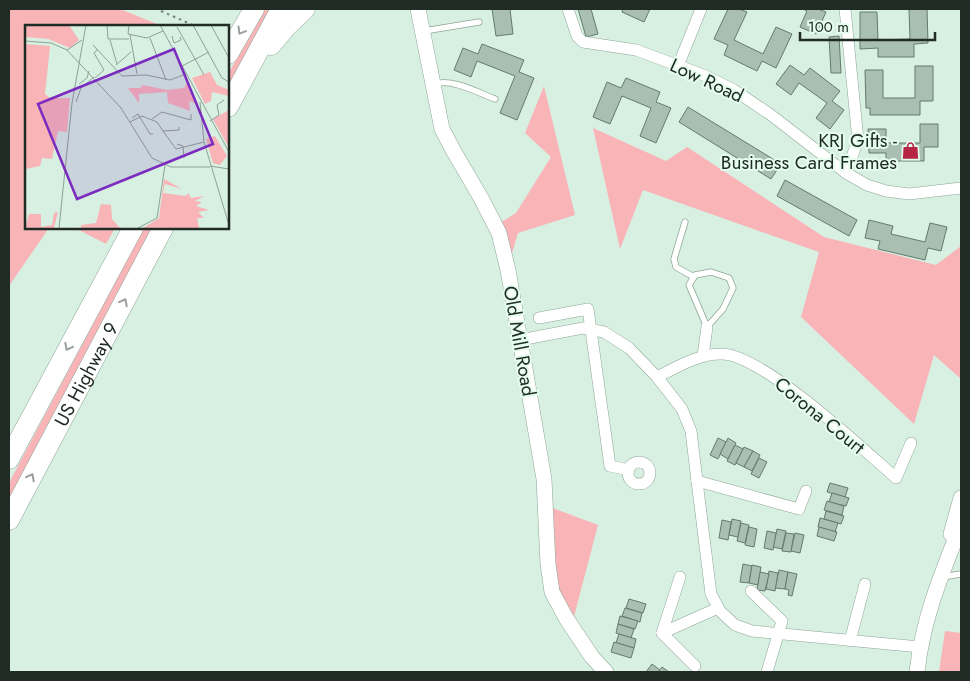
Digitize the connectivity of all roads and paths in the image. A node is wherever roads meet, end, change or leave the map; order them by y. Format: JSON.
{"nodes":[{"id":1,"x":254,"y":9,"type":"edge"},
{"id":2,"x":281,"y":9,"type":"edge"},
{"id":3,"x":305,"y":9,"type":"edge"},
{"id":4,"x":418,"y":9,"type":"edge"},
{"id":5,"x":568,"y":9,"type":"edge"},
{"id":6,"x":701,"y":9,"type":"edge"},
{"id":7,"x":845,"y":9,"type":"edge"},
{"id":8,"x":160,"y":11,"type":"dead end"},
{"id":9,"x":479,"y":22,"type":"dead end"},
{"id":10,"x":193,"y":25,"type":"edge"},
{"id":11,"x":422,"y":32,"type":"junction"},
{"id":12,"x":229,"y":52,"type":"edge"},
{"id":13,"x":678,"y":66,"type":"junction"},
{"id":14,"x":240,"y":84,"type":"junction"},
{"id":15,"x":433,"y":85,"type":"junction"},
{"id":16,"x":495,"y":100,"type":"dead end"},
{"id":17,"x":229,"y":105,"type":"edge"},
{"id":18,"x":846,"y":173,"type":"junction"},
{"id":19,"x":961,"y":188,"type":"edge"},
{"id":20,"x":685,"y":222,"type":"dead end"},
{"id":21,"x":132,"y":229,"type":"edge"},
{"id":22,"x":162,"y":229,"type":"edge"},
{"id":23,"x":694,"y":277,"type":"junction"},
{"id":24,"x":539,"y":318,"type":"dead end"},
{"id":25,"x":707,"y":327,"type":"junction"},
{"id":26,"x":591,"y":330,"type":"junction"},
{"id":27,"x":520,"y":340,"type":"junction"},
{"id":28,"x":702,"y":356,"type":"junction"},
{"id":29,"x":658,"y":377,"type":"junction"},
{"id":30,"x":911,"y":443,"type":"dead end"},
{"id":31,"x":9,"y":459,"type":"edge"},
{"id":32,"x":629,"y":470,"type":"dead end"},
{"id":33,"x":697,"y":480,"type":"junction"},
{"id":34,"x":806,"y":491,"type":"dead end"},
{"id":35,"x":961,"y":498,"type":"edge"},
{"id":36,"x":9,"y":520,"type":"edge"},
{"id":37,"x":961,"y":525,"type":"edge"},
{"id":38,"x":941,"y":574,"type":"junction"},
{"id":39,"x":961,"y":574,"type":"edge"},
{"id":40,"x":680,"y":576,"type":"dead end"},
{"id":41,"x":865,"y":584,"type":"dead end"},
{"id":42,"x":751,"y":592,"type":"dead end"},
{"id":43,"x":718,"y":608,"type":"junction"},
{"id":44,"x":662,"y":633,"type":"junction"},
{"id":45,"x":778,"y":634,"type":"junction"},
{"id":46,"x":850,"y":640,"type":"junction"},
{"id":47,"x":920,"y":647,"type":"junction"},
{"id":48,"x":694,"y":666,"type":"dead end"},
{"id":49,"x":606,"y":672,"type":"edge"},
{"id":50,"x":767,"y":672,"type":"edge"},
{"id":51,"x":917,"y":672,"type":"edge"}],
"edges":[{"from":1,"to":12,"type":"highway","one_way":true},
{"from":2,"to":14,"type":"highway"},
{"from":3,"to":14,"type":"highway"},
{"from":4,"to":11,"type":"street","name":"Old Mill Road"},
{"from":5,"to":13,"type":"street","name":"Low Road"},
{"from":6,"to":13,"type":"street"},
{"from":7,"to":18,"type":"street"},
{"from":8,"to":10,"type":"path"},
{"from":9,"to":11,"type":"lane"},
{"from":11,"to":15,"type":"street","name":"Old Mill Road"},
{"from":13,"to":18,"type":"street","name":"Low Road"},
{"from":14,"to":17,"type":"highway"},
{"from":15,"to":16,"type":"lane"},
{"from":15,"to":27,"type":"street","name":"Old Mill Road"},
{"from":18,"to":19,"type":"street","name":"Low Road"},
{"from":20,"to":23,"type":"lane"},
{"from":21,"to":31,"type":"highway","name":"US Highway 9","one_way":true},
{"from":36,"to":22,"type":"highway","name":"US Highway 9","one_way":true},
{"from":23,"to":25,"type":"lane"},
{"from":23,"to":25,"type":"lane"},
{"from":24,"to":26,"type":"street"},
{"from":25,"to":28,"type":"street"},
{"from":26,"to":27,"type":"street"},
{"from":26,"to":29,"type":"street"},
{"from":26,"to":32,"type":"street"},
{"from":27,"to":49,"type":"street","name":"Old Mill Road"},
{"from":28,"to":29,"type":"street","name":"Corona Court"},
{"from":28,"to":30,"type":"street","name":"Corona Court"},
{"from":29,"to":33,"type":"street"},
{"from":33,"to":34,"type":"street"},
{"from":33,"to":43,"type":"street"},
{"from":35,"to":38,"type":"street"},
{"from":37,"to":38,"type":"street"},
{"from":38,"to":39,"type":"lane"},
{"from":38,"to":47,"type":"street"},
{"from":40,"to":44,"type":"street"},
{"from":41,"to":46,"type":"street"},
{"from":42,"to":45,"type":"street"},
{"from":43,"to":44,"type":"street"},
{"from":43,"to":45,"type":"street"},
{"from":44,"to":48,"type":"street"},
{"from":45,"to":46,"type":"street"},
{"from":45,"to":50,"type":"street"},
{"from":46,"to":47,"type":"street"},
{"from":47,"to":51,"type":"street"}]}
